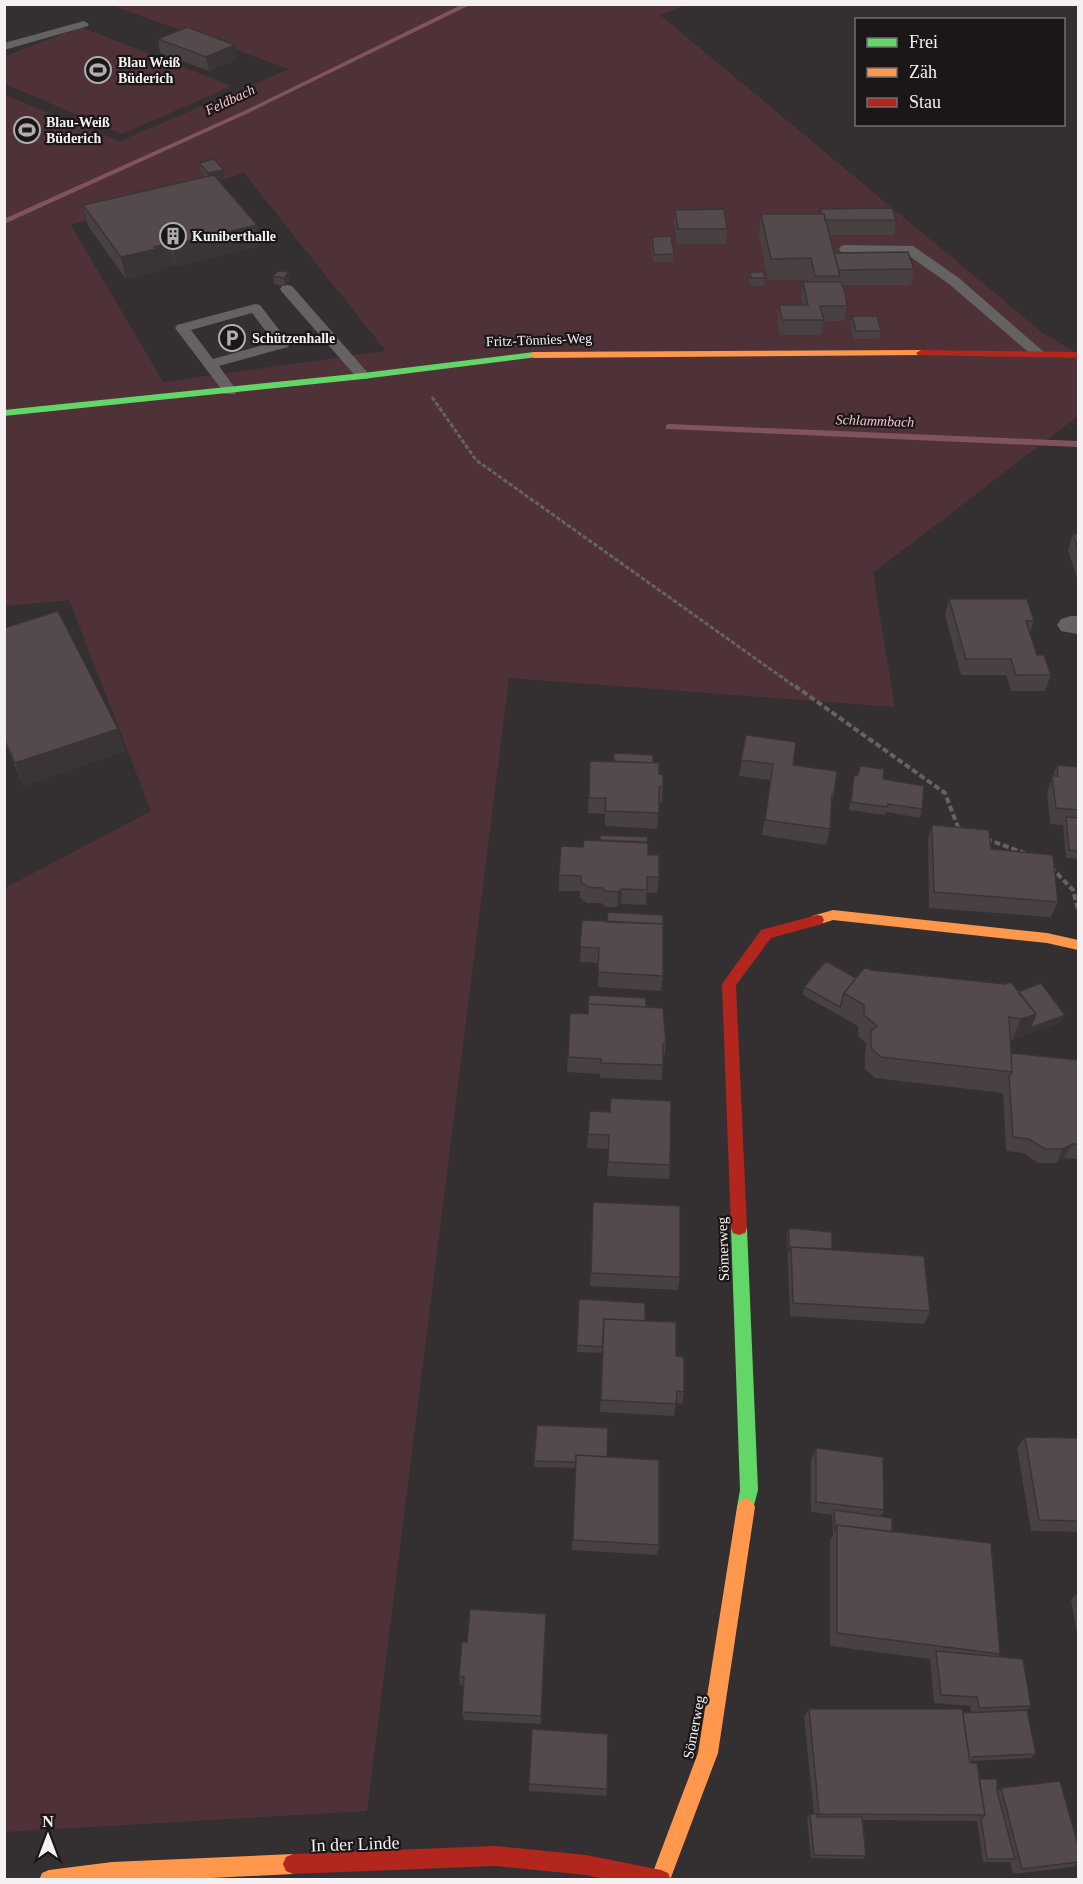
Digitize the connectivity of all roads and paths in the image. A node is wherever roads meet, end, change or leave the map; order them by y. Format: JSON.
{"nodes":[{"id":1,"x":84,"y":24,"type":"dead end"},
{"id":2,"x":4,"y":47,"type":"edge"},
{"id":3,"x":846,"y":249,"type":"dead end"},
{"id":4,"x":287,"y":289,"type":"dead end"},
{"id":5,"x":1038,"y":353,"type":"junction"},
{"id":6,"x":1078,"y":355,"type":"edge"},
{"id":7,"x":210,"y":364,"type":"junction"},
{"id":8,"x":409,"y":370,"type":"junction"},
{"id":9,"x":363,"y":376,"type":"junction"},
{"id":10,"x":230,"y":391,"type":"junction"},
{"id":11,"x":4,"y":413,"type":"edge"},
{"id":12,"x":970,"y":834,"type":"edge"},
{"id":13,"x":980,"y":838,"type":"edge"},
{"id":14,"x":1034,"y":856,"type":"edge"},
{"id":15,"x":1045,"y":860,"type":"edge"},
{"id":16,"x":1078,"y":914,"type":"edge"},
{"id":17,"x":1078,"y":945,"type":"edge"},
{"id":18,"x":660,"y":1879,"type":"edge"},
{"id":19,"x":49,"y":1880,"type":"edge"}],
"edges":[{"from":1,"to":2,"type":"lane"},
{"from":3,"to":5,"type":"lane"},
{"from":4,"to":9,"type":"lane"},
{"from":5,"to":6,"type":"street","name":"Fritz-Tönnies-Weg"},
{"from":5,"to":8,"type":"street","name":"Fritz-Tönnies-Weg"},
{"from":7,"to":7,"type":"lane"},
{"from":7,"to":10,"type":"lane"},
{"from":8,"to":9,"type":"street","name":"Fritz-Tönnies-Weg"},
{"from":8,"to":12,"type":"path"},
{"from":9,"to":10,"type":"street","name":"Fritz-Tönnies-Weg"},
{"from":10,"to":11,"type":"street","name":"Fritz-Tönnies-Weg"},
{"from":13,"to":14,"type":"path"},
{"from":15,"to":16,"type":"path"},
{"from":17,"to":18,"type":"street","name":"Sömerweg"},
{"from":18,"to":19,"type":"street","name":"In der Linde"}]}
